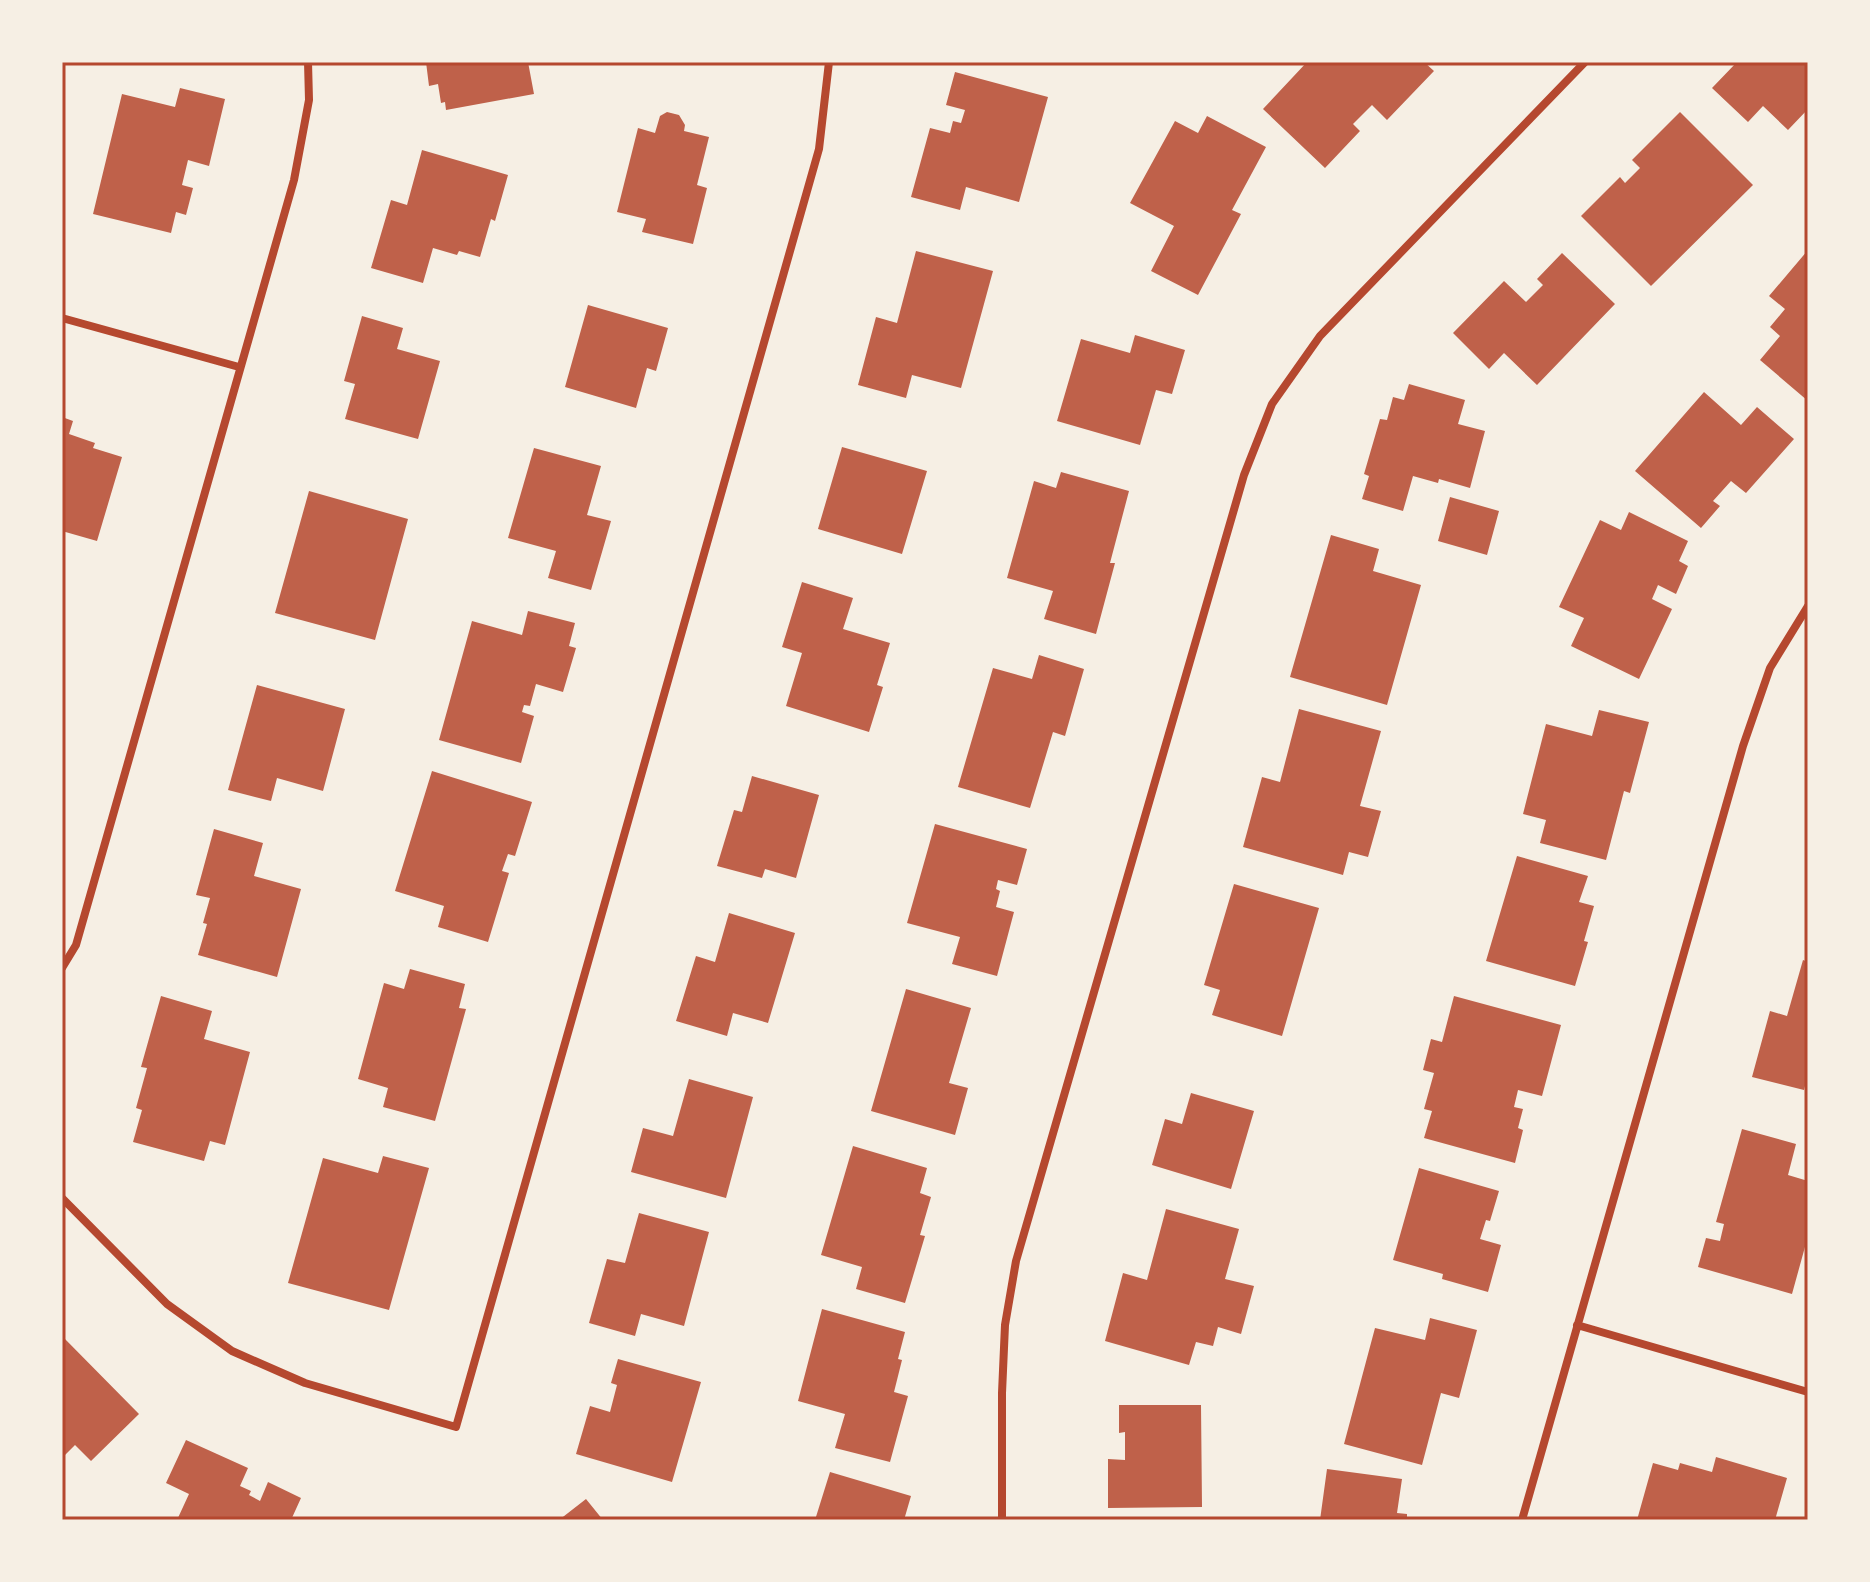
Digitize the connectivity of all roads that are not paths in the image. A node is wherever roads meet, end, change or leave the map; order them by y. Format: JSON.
{"nodes":[{"id":1,"x":308,"y":62,"type":"edge"},
{"id":2,"x":829,"y":62,"type":"edge"},
{"id":3,"x":1585,"y":62,"type":"edge"},
{"id":4,"x":62,"y":318,"type":"edge"},
{"id":5,"x":239,"y":367,"type":"junction"},
{"id":6,"x":1808,"y":606,"type":"edge"},
{"id":7,"x":62,"y":968,"type":"edge"},
{"id":8,"x":62,"y":1198,"type":"edge"},
{"id":9,"x":1577,"y":1325,"type":"junction"},
{"id":10,"x":1808,"y":1392,"type":"edge"},
{"id":11,"x":1002,"y":1520,"type":"edge"},
{"id":12,"x":1522,"y":1520,"type":"edge"}],
"edges":[{"from":1,"to":5,"type":"street"},
{"from":2,"to":8,"type":"street"},
{"from":3,"to":11,"type":"street"},
{"from":4,"to":5,"type":"street"},
{"from":5,"to":7,"type":"street"},
{"from":6,"to":9,"type":"street"},
{"from":9,"to":10,"type":"street"},
{"from":9,"to":12,"type":"street"}]}
